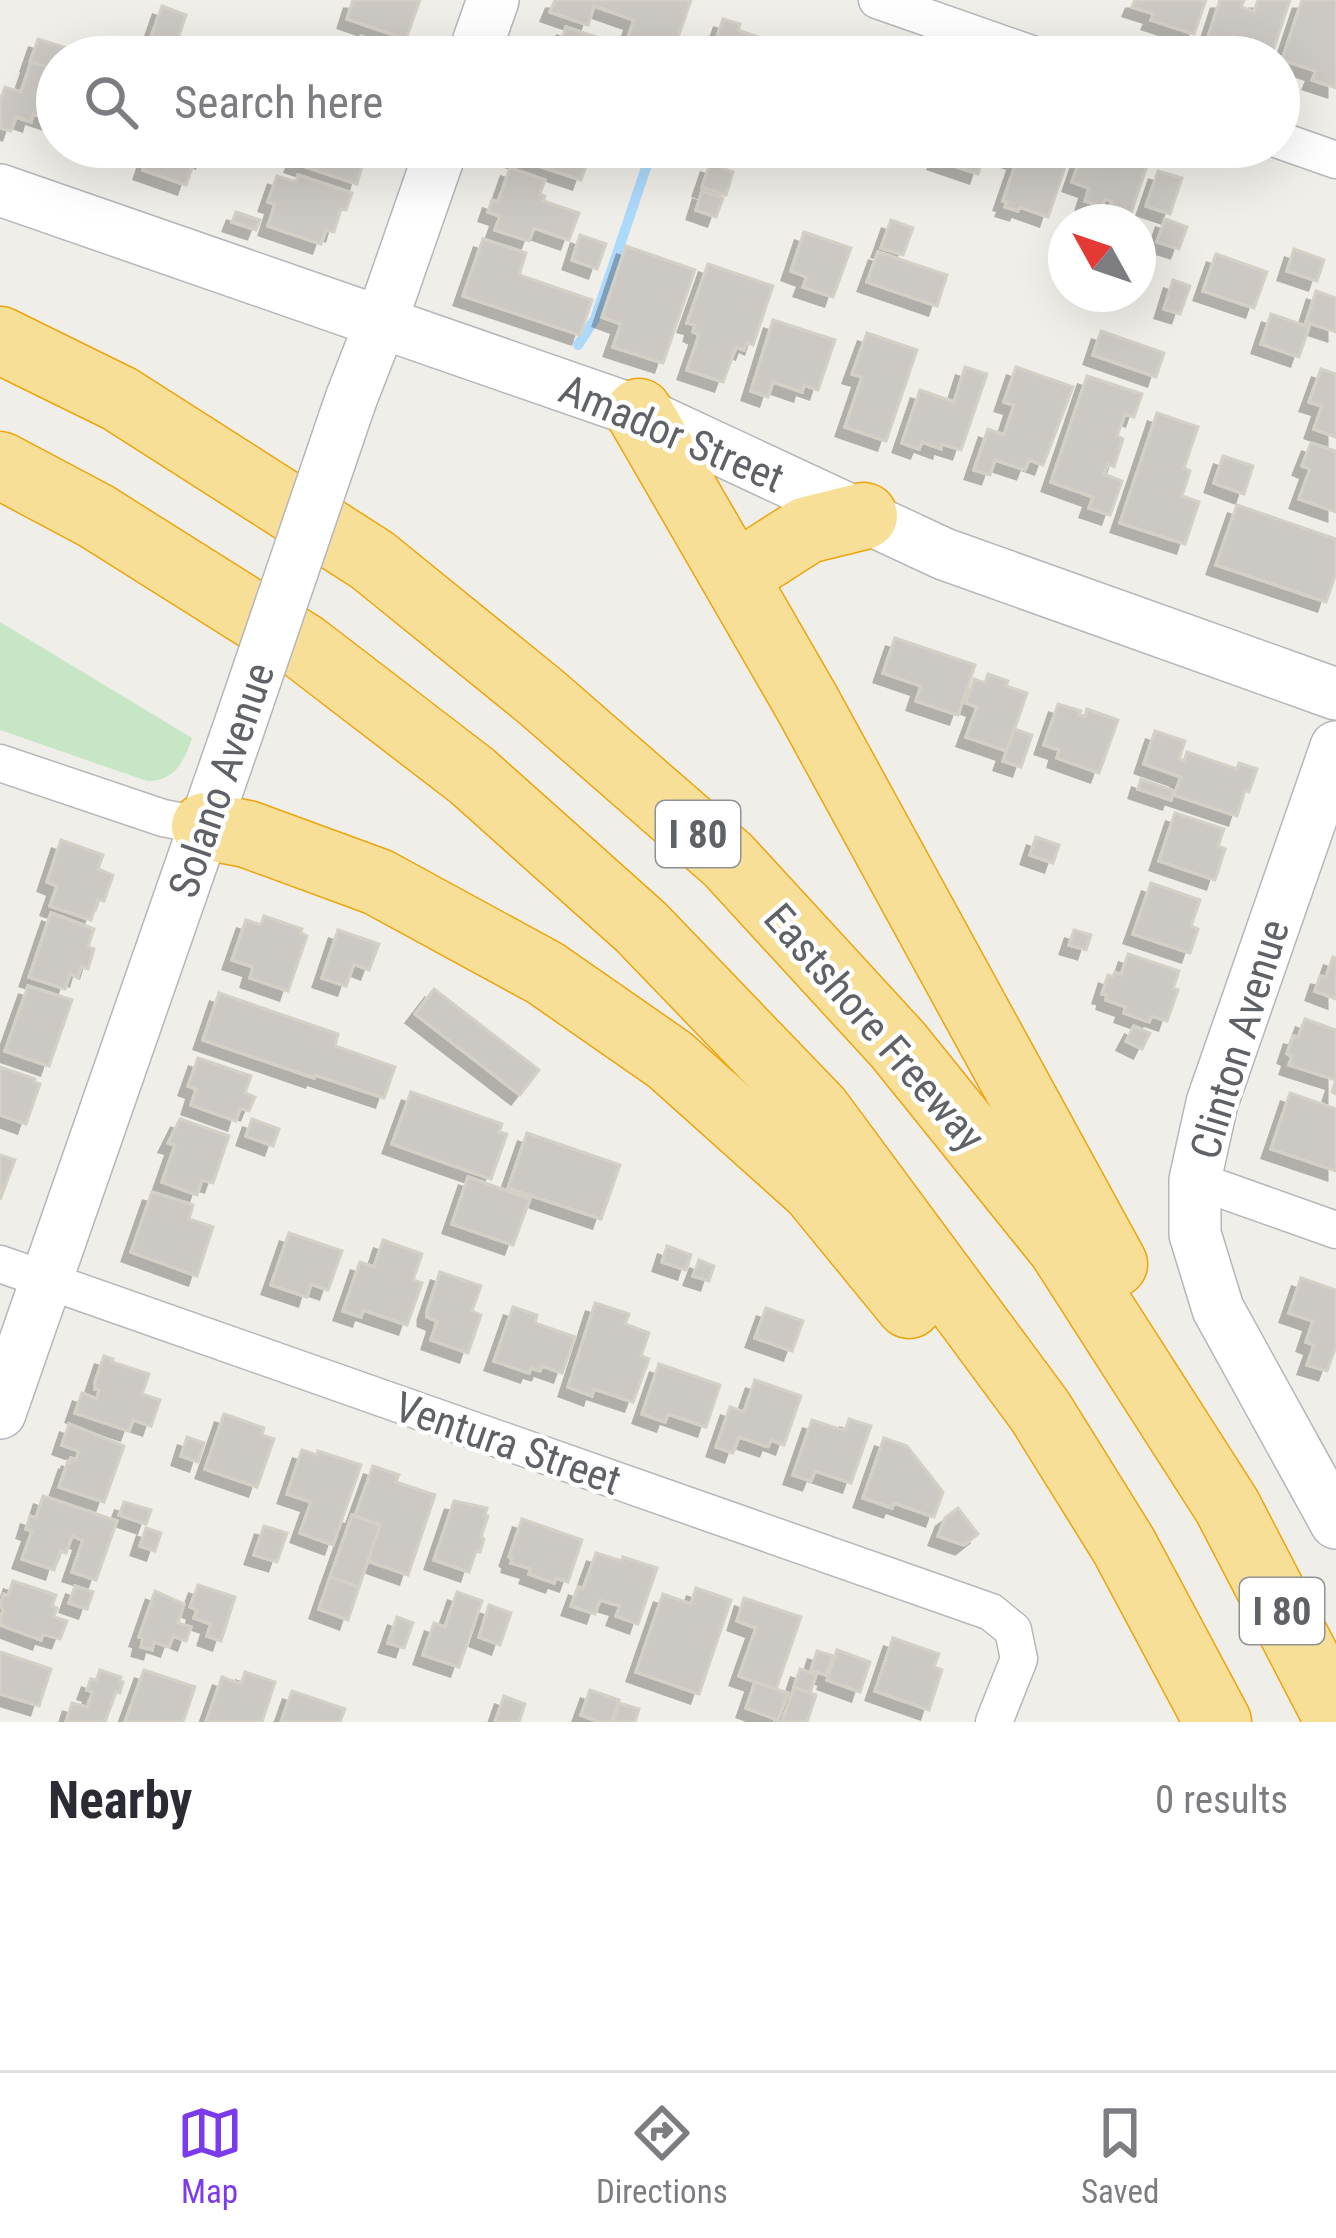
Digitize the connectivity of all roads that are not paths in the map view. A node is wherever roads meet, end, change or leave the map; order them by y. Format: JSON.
{"nodes":[{"id":1,"x":493,"y":0,"type":"edge"},
{"id":2,"x":877,"y":0,"type":"edge"},
{"id":3,"x":480,"y":36,"type":"edge"},
{"id":4,"x":980,"y":36,"type":"edge"},
{"id":5,"x":1300,"y":147,"type":"edge"},
{"id":6,"x":1336,"y":160,"type":"edge"},
{"id":7,"x":435,"y":168,"type":"edge"},
{"id":8,"x":0,"y":190,"type":"edge"},
{"id":9,"x":381,"y":322,"type":"junction"},
{"id":10,"x":0,"y":340,"type":"edge"},
{"id":11,"x":639,"y":412,"type":"junction"},
{"id":12,"x":0,"y":465,"type":"edge"},
{"id":13,"x":865,"y":516,"type":"junction"},
{"id":14,"x":735,"y":575,"type":"junction"},
{"id":15,"x":1336,"y":694,"type":"edge"},
{"id":16,"x":1336,"y":747,"type":"edge"},
{"id":17,"x":0,"y":763,"type":"edge"},
{"id":18,"x":205,"y":826,"type":"junction"},
{"id":19,"x":1195,"y":1180,"type":"junction"},
{"id":20,"x":1336,"y":1229,"type":"edge"},
{"id":21,"x":24,"y":1272,"type":"edge"},
{"id":22,"x":1040,"y":1411,"type":"junction"},
{"id":23,"x":0,"y":1412,"type":"edge"},
{"id":24,"x":1227,"y":1506,"type":"junction"},
{"id":25,"x":1336,"y":1522,"type":"edge"},
{"id":26,"x":1336,"y":1716,"type":"edge"},
{"id":27,"x":994,"y":1722,"type":"edge"},
{"id":28,"x":1218,"y":1722,"type":"edge"}],
"edges":[{"from":1,"to":3,"type":"street"},
{"from":2,"to":4,"type":"street"},
{"from":5,"to":6,"type":"street"},
{"from":7,"to":9,"type":"street","name":"Solano Avenue"},
{"from":8,"to":9,"type":"street","name":"Amador Street"},
{"from":9,"to":11,"type":"street","name":"Amador Street"},
{"from":9,"to":18,"type":"street","name":"Solano Avenue","bridge":true},
{"from":10,"to":24,"type":"highway","name":"Eastshore Freeway","number":"I 80"},
{"from":11,"to":13,"type":"street","name":"Amador Street"},
{"from":11,"to":14,"type":"highway"},
{"from":12,"to":22,"type":"highway","number":"I 80"},
{"from":13,"to":14,"type":"highway"},
{"from":13,"to":15,"type":"street","name":"Amador Street"},
{"from":14,"to":24,"type":"highway"},
{"from":16,"to":19,"type":"street","name":"Clinton Avenue"},
{"from":17,"to":18,"type":"street"},
{"from":18,"to":21,"type":"street","name":"Solano Avenue"},
{"from":18,"to":22,"type":"highway"},
{"from":19,"to":20,"type":"street"},
{"from":19,"to":25,"type":"street","name":"Clinton Avenue"},
{"from":21,"to":23,"type":"street","name":"Solano Avenue"},
{"from":21,"to":27,"type":"street","name":"Ventura Street"},
{"from":22,"to":28,"type":"highway","number":"I 80"},
{"from":24,"to":26,"type":"highway","name":"Eastshore Freeway","number":"I 80"}]}
